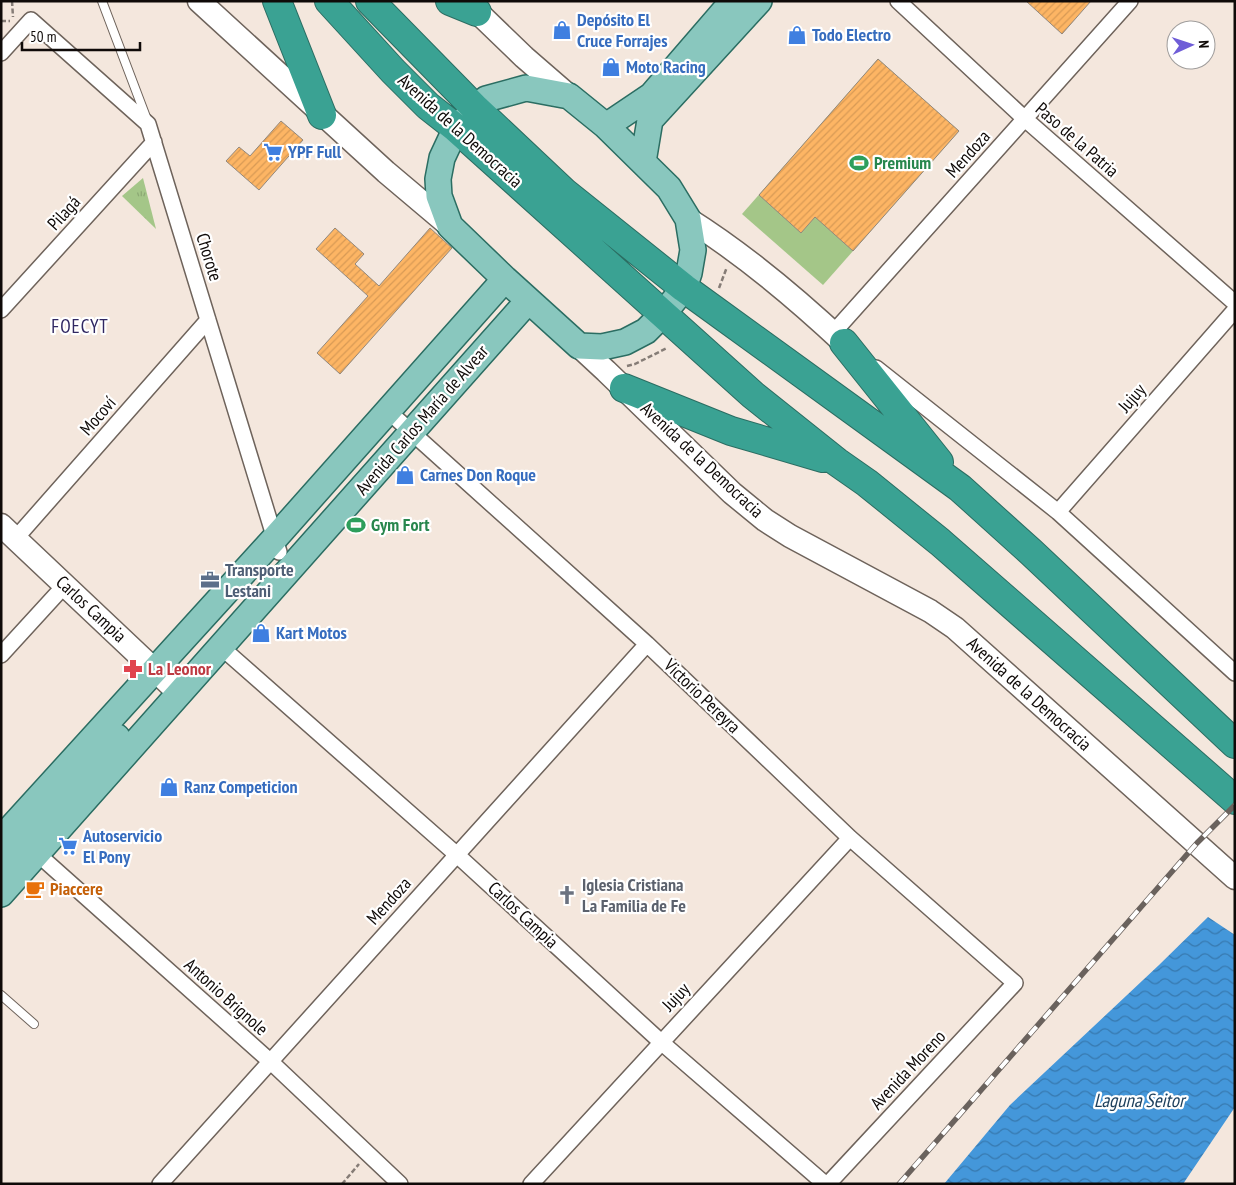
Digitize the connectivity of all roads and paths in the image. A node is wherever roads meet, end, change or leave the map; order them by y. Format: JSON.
{"nodes":[{"id":1,"x":12,"y":1,"type":"edge"},
{"id":2,"x":102,"y":1,"type":"edge"},
{"id":3,"x":199,"y":1,"type":"edge"},
{"id":4,"x":277,"y":1,"type":"edge"},
{"id":5,"x":329,"y":1,"type":"edge"},
{"id":6,"x":370,"y":1,"type":"edge"},
{"id":7,"x":450,"y":1,"type":"edge"},
{"id":8,"x":733,"y":1,"type":"edge"},
{"id":9,"x":759,"y":1,"type":"edge"},
{"id":10,"x":898,"y":1,"type":"edge"},
{"id":11,"x":1130,"y":1,"type":"edge"},
{"id":12,"x":472,"y":7,"type":"edge"},
{"id":13,"x":13,"y":20,"type":"dead end"},
{"id":14,"x":1,"y":53,"type":"edge"},
{"id":15,"x":569,"y":96,"type":"junction"},
{"id":16,"x":476,"y":109,"type":"junction"},
{"id":17,"x":322,"y":115,"type":"junction"},
{"id":18,"x":1025,"y":118,"type":"junction"},
{"id":19,"x":148,"y":124,"type":"junction"},
{"id":20,"x":606,"y":126,"type":"junction"},
{"id":21,"x":456,"y":128,"type":"junction"},
{"id":22,"x":154,"y":142,"type":"junction"},
{"id":23,"x":643,"y":162,"type":"junction"},
{"id":24,"x":688,"y":219,"type":"junction"},
{"id":25,"x":450,"y":226,"type":"junction"},
{"id":26,"x":505,"y":279,"type":"junction"},
{"id":27,"x":684,"y":288,"type":"junction"},
{"id":28,"x":486,"y":301,"type":"junction"},
{"id":29,"x":528,"y":301,"type":"junction"},
{"id":30,"x":1235,"y":303,"type":"edge"},
{"id":31,"x":1,"y":310,"type":"edge"},
{"id":32,"x":1235,"y":310,"type":"edge"},
{"id":33,"x":663,"y":314,"type":"junction"},
{"id":34,"x":208,"y":320,"type":"junction"},
{"id":35,"x":504,"y":327,"type":"junction"},
{"id":36,"x":838,"y":338,"type":"junction"},
{"id":37,"x":579,"y":346,"type":"junction"},
{"id":38,"x":446,"y":370,"type":"junction"},
{"id":39,"x":624,"y":388,"type":"junction"},
{"id":40,"x":399,"y":422,"type":"junction"},
{"id":41,"x":837,"y":462,"type":"junction"},
{"id":42,"x":960,"y":488,"type":"junction"},
{"id":43,"x":1058,"y":512,"type":"junction"},
{"id":44,"x":9,"y":531,"type":"edge"},
{"id":45,"x":277,"y":545,"type":"junction"},
{"id":46,"x":65,"y":585,"type":"junction"},
{"id":47,"x":647,"y":644,"type":"junction"},
{"id":48,"x":221,"y":647,"type":"junction"},
{"id":49,"x":1,"y":655,"type":"edge"},
{"id":50,"x":1235,"y":673,"type":"edge"},
{"id":51,"x":167,"y":681,"type":"junction"},
{"id":52,"x":1235,"y":744,"type":"edge"},
{"id":53,"x":1235,"y":800,"type":"edge"},
{"id":54,"x":850,"y":838,"type":"junction"},
{"id":55,"x":21,"y":845,"type":"edge"},
{"id":56,"x":456,"y":854,"type":"junction"},
{"id":57,"x":1,"y":865,"type":"edge"},
{"id":58,"x":1235,"y":878,"type":"edge"},
{"id":59,"x":1,"y":894,"type":"edge"},
{"id":60,"x":1015,"y":982,"type":"joint"},
{"id":61,"x":1,"y":995,"type":"edge"},
{"id":62,"x":34,"y":1024,"type":"dead end"},
{"id":63,"x":661,"y":1042,"type":"junction"},
{"id":64,"x":271,"y":1062,"type":"junction"},
{"id":65,"x":368,"y":1154,"type":"junction"},
{"id":66,"x":160,"y":1184,"type":"edge"},
{"id":67,"x":342,"y":1184,"type":"edge"},
{"id":68,"x":400,"y":1184,"type":"edge"},
{"id":69,"x":531,"y":1184,"type":"edge"},
{"id":70,"x":826,"y":1184,"type":"edge"}],
"edges":[{"from":1,"to":13,"type":"path"},
{"from":2,"to":19,"type":"lane"},
{"from":3,"to":17,"type":"street","name":"Avenida de la Democracia"},
{"from":4,"to":17,"type":"highway"},
{"from":5,"to":21,"type":"highway","name":"Avenida de la Democracia"},
{"from":6,"to":16,"type":"highway","name":"Avenida de la Democracia"},
{"from":7,"to":12,"type":"highway"},
{"from":8,"to":20,"type":"main road"},
{"from":9,"to":23,"type":"main road"},
{"from":10,"to":18,"type":"street","name":"Paso de la Patria"},
{"from":11,"to":18,"type":"street","name":"Mendoza"},
{"from":12,"to":15,"type":"street"},
{"from":14,"to":19,"type":"street","name":"Chorote"},
{"from":15,"to":16,"type":"main road"},
{"from":15,"to":20,"type":"main road"},
{"from":16,"to":21,"type":"main road"},
{"from":16,"to":27,"type":"highway","name":"Avenida de la Democracia"},
{"from":17,"to":25,"type":"street","name":"Avenida de la Democracia"},
{"from":18,"to":30,"type":"street","name":"Paso de la Patria"},
{"from":18,"to":36,"type":"street","name":"Mendoza"},
{"from":19,"to":22,"type":"street","name":"Chorote"},
{"from":20,"to":23,"type":"main road"},
{"from":21,"to":25,"type":"main road"},
{"from":21,"to":33,"type":"highway","name":"Avenida de la Democracia"},
{"from":22,"to":31,"type":"street","name":"Pilagá"},
{"from":22,"to":34,"type":"street","name":"Chorote"},
{"from":23,"to":24,"type":"main road"},
{"from":24,"to":27,"type":"main road"},
{"from":24,"to":36,"type":"street"},
{"from":25,"to":26,"type":"main road","name":"Avenida de la Democracia"},
{"from":26,"to":28,"type":"main road","name":"Avenida Carlos María de Alvear"},
{"from":26,"to":29,"type":"main road","name":"Avenida de la Democracia"},
{"from":27,"to":33,"type":"main road"},
{"from":27,"to":42,"type":"highway","name":"Avenida de la Democracia"},
{"from":28,"to":38,"type":"main road","name":"Avenida Carlos María de Alvear"},
{"from":28,"to":40,"type":"main road","name":"Avenida Carlos María de Alvear"},
{"from":29,"to":35,"type":"main road","name":"Avenida Carlos María de Alvear"},
{"from":29,"to":37,"type":"main road","name":"Avenida de la Democracia"},
{"from":32,"to":43,"type":"street","name":"Jujuy"},
{"from":33,"to":37,"type":"main road"},
{"from":33,"to":41,"type":"highway","name":"Avenida de la Democracia"},
{"from":34,"to":44,"type":"street","name":"Mocoví"},
{"from":34,"to":45,"type":"street","name":"Chorote"},
{"from":35,"to":38,"type":"main road","name":"Avenida Carlos María de Alvear"},
{"from":35,"to":40,"type":"main road","name":"Avenida Carlos María de Alvear"},
{"from":36,"to":42,"type":"highway"},
{"from":36,"to":43,"type":"street"},
{"from":37,"to":39,"type":"street","name":"Avenida de la Democracia"},
{"from":38,"to":40,"type":"main road","name":"Avenida Carlos María de Alvear"},
{"from":39,"to":41,"type":"highway"},
{"from":39,"to":58,"type":"street","name":"Avenida de la Democracia"},
{"from":40,"to":45,"type":"main road","name":"Avenida Carlos María de Alvear"},
{"from":40,"to":47,"type":"street","name":"Victorio Pereyra"},
{"from":40,"to":48,"type":"main road","name":"Avenida Carlos María de Alvear"},
{"from":41,"to":53,"type":"highway","name":"Avenida de la Democracia"},
{"from":42,"to":52,"type":"highway","name":"Avenida de la Democracia"},
{"from":43,"to":50,"type":"street"},
{"from":44,"to":46,"type":"street","name":"Carlos Campia"},
{"from":45,"to":51,"type":"main road","name":"Avenida Carlos María de Alvear"},
{"from":46,"to":49,"type":"street"},
{"from":46,"to":51,"type":"street","name":"Carlos Campia"},
{"from":47,"to":54,"type":"street","name":"Victorio Pereyra"},
{"from":47,"to":56,"type":"street","name":"Mendoza"},
{"from":48,"to":51,"type":"main road","name":"Avenida Carlos María de Alvear"},
{"from":48,"to":56,"type":"street","name":"Carlos Campia"},
{"from":51,"to":55,"type":"main road","name":"Avenida Carlos María de Alvear"},
{"from":51,"to":55,"type":"main road","name":"Avenida Carlos María de Alvear"},
{"from":54,"to":60,"type":"street","name":"Victorio Pereyra"},
{"from":54,"to":63,"type":"street","name":"Jujuy"},
{"from":55,"to":57,"type":"main road","name":"Avenida Carlos María de Alvear"},
{"from":55,"to":59,"type":"main road","name":"Avenida Carlos María de Alvear"},
{"from":55,"to":64,"type":"street","name":"Antonio Brignole"},
{"from":56,"to":63,"type":"street","name":"Carlos Campia"},
{"from":56,"to":64,"type":"street","name":"Mendoza"},
{"from":60,"to":70,"type":"street","name":"Avenida Moreno"},
{"from":61,"to":62,"type":"lane"},
{"from":63,"to":69,"type":"street","name":"Jujuy"},
{"from":63,"to":70,"type":"street","name":"Carlos Campia"},
{"from":64,"to":65,"type":"street","name":"Antonio Brignole"},
{"from":64,"to":66,"type":"street","name":"Mendoza"},
{"from":65,"to":67,"type":"path"},
{"from":65,"to":68,"type":"street","name":"Antonio Brignole"}]}
